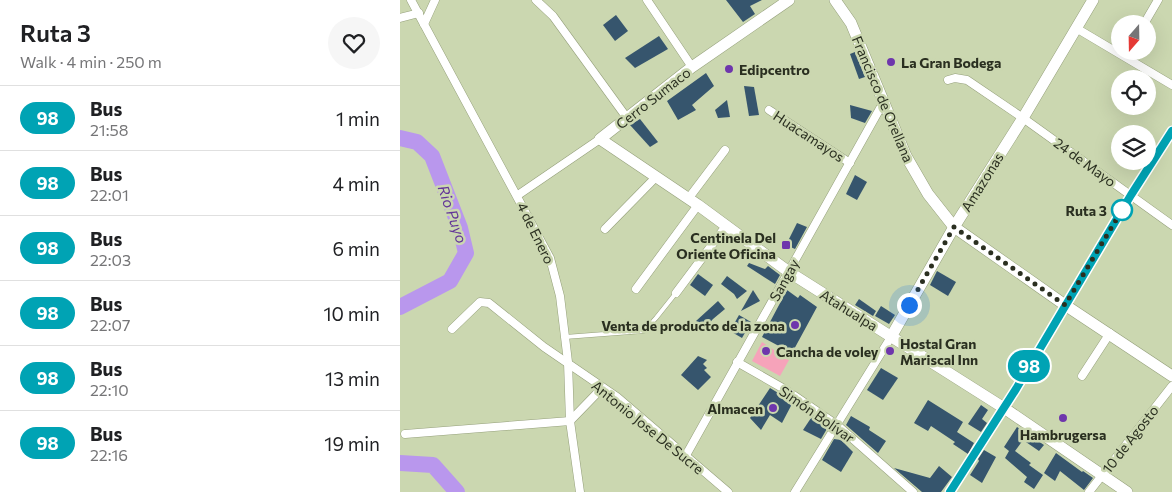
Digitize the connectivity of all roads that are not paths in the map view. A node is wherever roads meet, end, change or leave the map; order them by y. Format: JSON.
{"nodes":[{"id":1,"x":411,"y":0,"type":"edge"},
{"id":2,"x":435,"y":0,"type":"edge"},
{"id":3,"x":536,"y":0,"type":"edge"},
{"id":4,"x":647,"y":0,"type":"edge"},
{"id":5,"x":789,"y":0,"type":"edge"},
{"id":6,"x":835,"y":0,"type":"edge"},
{"id":7,"x":1093,"y":0,"type":"edge"},
{"id":8,"x":1158,"y":0,"type":"edge"},
{"id":9,"x":418,"y":13,"type":"junction"},
{"id":10,"x":1149,"y":15,"type":"edge"},
{"id":11,"x":400,"y":18,"type":"edge"},
{"id":12,"x":424,"y":24,"type":"junction"},
{"id":13,"x":1076,"y":28,"type":"junction"},
{"id":14,"x":1111,"y":46,"type":"edge"},
{"id":15,"x":1135,"y":60,"type":"edge"},
{"id":16,"x":692,"y":67,"type":"junction"},
{"id":17,"x":948,"y":80,"type":"dead end"},
{"id":18,"x":1172,"y":85,"type":"edge"},
{"id":19,"x":883,"y":102,"type":"junction"},
{"id":20,"x":769,"y":110,"type":"dead end"},
{"id":21,"x":627,"y":118,"type":"junction"},
{"id":22,"x":1023,"y":118,"type":"junction"},
{"id":23,"x":1172,"y":131,"type":"edge"},
{"id":24,"x":600,"y":139,"type":"junction"},
{"id":25,"x":725,"y":150,"type":"dead end"},
{"id":26,"x":850,"y":163,"type":"junction"},
{"id":27,"x":656,"y":177,"type":"junction"},
{"id":28,"x":518,"y":195,"type":"junction"},
{"id":29,"x":1131,"y":195,"type":"junction"},
{"id":30,"x":693,"y":202,"type":"junction"},
{"id":31,"x":1172,"y":225,"type":"edge"},
{"id":32,"x":726,"y":226,"type":"junction"},
{"id":33,"x":954,"y":227,"type":"junction"},
{"id":34,"x":604,"y":230,"type":"dead end"},
{"id":35,"x":789,"y":272,"type":"junction"},
{"id":36,"x":636,"y":289,"type":"dead end"},
{"id":37,"x":676,"y":293,"type":"joint"},
{"id":38,"x":1065,"y":305,"type":"junction"},
{"id":39,"x":452,"y":329,"type":"dead end"},
{"id":40,"x":1110,"y":333,"type":"junction"},
{"id":41,"x":565,"y":337,"type":"junction"},
{"id":42,"x":891,"y":337,"type":"junction"},
{"id":43,"x":568,"y":362,"type":"junction"},
{"id":44,"x":737,"y":362,"type":"junction"},
{"id":45,"x":1082,"y":376,"type":"dead end"},
{"id":46,"x":1172,"y":376,"type":"edge"},
{"id":47,"x":1172,"y":386,"type":"edge"},
{"id":48,"x":602,"y":388,"type":"junction"},
{"id":49,"x":1004,"y":408,"type":"junction"},
{"id":50,"x":570,"y":421,"type":"junction"},
{"id":51,"x":837,"y":424,"type":"junction"},
{"id":52,"x":405,"y":434,"type":"dead end"},
{"id":53,"x":685,"y":457,"type":"junction"},
{"id":54,"x":1102,"y":475,"type":"junction"},
{"id":55,"x":580,"y":492,"type":"edge"},
{"id":56,"x":728,"y":492,"type":"edge"},
{"id":57,"x":795,"y":492,"type":"edge"},
{"id":58,"x":913,"y":492,"type":"edge"},
{"id":59,"x":950,"y":492,"type":"edge"},
{"id":60,"x":1089,"y":492,"type":"edge"},
{"id":61,"x":1127,"y":492,"type":"edge"}],
"edges":[{"from":1,"to":9,"type":"street","name":"4 de Enero"},
{"from":2,"to":12,"type":"street"},
{"from":3,"to":21,"type":"street"},
{"from":4,"to":16,"type":"street"},
{"from":5,"to":16,"type":"street","name":"Cerro Sumaco"},
{"from":6,"to":19,"type":"street","name":"Francisco de Orellana"},
{"from":7,"to":13,"type":"street","name":"Amazonas"},
{"from":8,"to":10,"type":"street"},
{"from":9,"to":11,"type":"street"},
{"from":9,"to":12,"type":"street","name":"4 de Enero"},
{"from":12,"to":28,"type":"street","name":"4 de Enero"},
{"from":13,"to":14,"type":"street"},
{"from":13,"to":22,"type":"street","name":"Amazonas"},
{"from":15,"to":18,"type":"street"},
{"from":16,"to":21,"type":"street","name":"Cerro Sumaco"},
{"from":17,"to":22,"type":"street","name":"24 de Mayo"},
{"from":19,"to":26,"type":"street","name":"Sangay"},
{"from":19,"to":33,"type":"street","name":"Francisco de Orellana"},
{"from":20,"to":26,"type":"street","name":"Huacamayos"},
{"from":21,"to":24,"type":"street","name":"Cerro Sumaco"},
{"from":22,"to":29,"type":"street","name":"24 de Mayo"},
{"from":22,"to":33,"type":"street","name":"Amazonas"},
{"from":23,"to":29,"type":"street"},
{"from":24,"to":27,"type":"street","name":"Atahualpa"},
{"from":24,"to":28,"type":"street","name":"Cerro Sumaco"},
{"from":25,"to":30,"type":"street"},
{"from":26,"to":35,"type":"street","name":"Sangay"},
{"from":27,"to":30,"type":"street","name":"Atahualpa"},
{"from":27,"to":34,"type":"street"},
{"from":28,"to":41,"type":"street","name":"4 de Enero"},
{"from":29,"to":31,"type":"street","name":"24 de Mayo"},
{"from":29,"to":38,"type":"street"},
{"from":30,"to":32,"type":"street","name":"Atahualpa"},
{"from":30,"to":36,"type":"street"},
{"from":32,"to":35,"type":"street","name":"Atahualpa"},
{"from":32,"to":37,"type":"street"},
{"from":33,"to":38,"type":"street","name":"Francisco de Orellana"},
{"from":33,"to":42,"type":"street","name":"Amazonas"},
{"from":35,"to":42,"type":"street","name":"Atahualpa"},
{"from":35,"to":44,"type":"street","name":"Sangay"},
{"from":37,"to":41,"type":"lane"},
{"from":38,"to":40,"type":"street","name":"Francisco de Orellana"},
{"from":38,"to":49,"type":"street"},
{"from":39,"to":43,"type":"street","name":"Antonio Jose De Sucre"},
{"from":40,"to":45,"type":"street"},
{"from":40,"to":46,"type":"street","name":"Francisco de Orellana"},
{"from":41,"to":43,"type":"street","name":"4 de Enero"},
{"from":42,"to":49,"type":"street","name":"Atahualpa"},
{"from":42,"to":51,"type":"street","name":"Amazonas"},
{"from":43,"to":48,"type":"street","name":"Antonio Jose De Sucre"},
{"from":43,"to":50,"type":"street","name":"4 de Enero"},
{"from":44,"to":51,"type":"street","name":"Simón Bolívar"},
{"from":44,"to":53,"type":"street","name":"Sangay"},
{"from":47,"to":54,"type":"street","name":"10 de Agosto"},
{"from":48,"to":50,"type":"street"},
{"from":48,"to":53,"type":"street","name":"Antonio Jose De Sucre"},
{"from":49,"to":54,"type":"street","name":"Atahualpa"},
{"from":49,"to":59,"type":"street"},
{"from":50,"to":52,"type":"street"},
{"from":50,"to":55,"type":"street","name":"4 de Enero"},
{"from":51,"to":57,"type":"street","name":"Amazonas"},
{"from":51,"to":58,"type":"street","name":"Simón Bolívar"},
{"from":53,"to":56,"type":"street","name":"Antonio Jose De Sucre"},
{"from":54,"to":60,"type":"street","name":"10 de Agosto"},
{"from":54,"to":61,"type":"street","name":"Atahualpa"}]}
